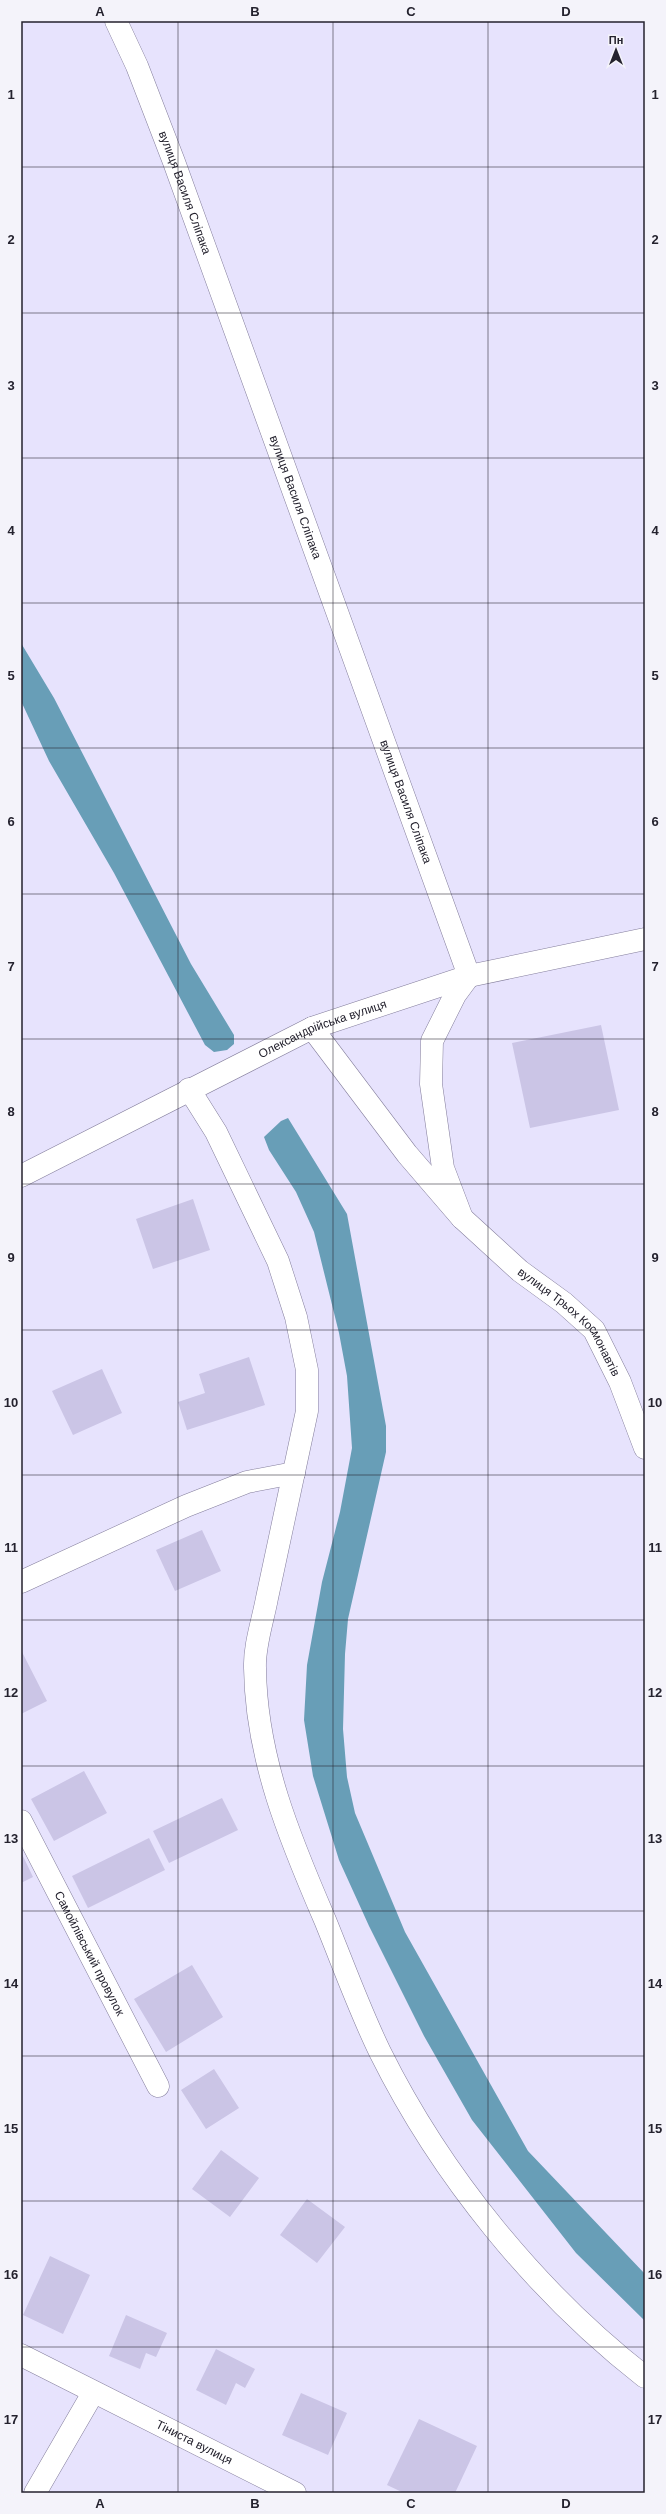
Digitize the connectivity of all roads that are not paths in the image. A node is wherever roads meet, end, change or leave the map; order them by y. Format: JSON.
{"nodes":[{"id":1,"x":116,"y":21,"type":"edge"},
{"id":2,"x":645,"y":938,"type":"edge"},
{"id":3,"x":469,"y":976,"type":"junction"},
{"id":4,"x":312,"y":1028,"type":"junction"},
{"id":5,"x":189,"y":1090,"type":"junction"},
{"id":6,"x":21,"y":1176,"type":"edge"},
{"id":7,"x":462,"y":1218,"type":"junction"},
{"id":8,"x":645,"y":1448,"type":"edge"},
{"id":9,"x":294,"y":1473,"type":"junction"},
{"id":10,"x":21,"y":1582,"type":"edge"},
{"id":11,"x":21,"y":1821,"type":"edge"},
{"id":12,"x":158,"y":2086,"type":"dead end"},
{"id":13,"x":21,"y":2355,"type":"edge"},
{"id":14,"x":645,"y":2377,"type":"edge"},
{"id":15,"x":93,"y":2393,"type":"junction"},
{"id":16,"x":35,"y":2493,"type":"edge"},
{"id":17,"x":295,"y":2493,"type":"edge"}],
"edges":[{"from":1,"to":3,"type":"street","name":"вулиця Василя Сліпака"},
{"from":2,"to":3,"type":"street","name":"Олександрійська вулиця"},
{"from":3,"to":4,"type":"street","name":"Олександрійська вулиця"},
{"from":3,"to":7,"type":"street","name":"вулиця Трьох Космонавтів"},
{"from":4,"to":5,"type":"street","name":"Олександрійська вулиця"},
{"from":4,"to":7,"type":"street","name":"вулиця Трьох Космонавтів"},
{"from":5,"to":6,"type":"street","name":"Олександрійська вулиця"},
{"from":5,"to":9,"type":"street"},
{"from":7,"to":8,"type":"street","name":"вулиця Трьох Космонавтів"},
{"from":9,"to":10,"type":"street"},
{"from":9,"to":14,"type":"street"},
{"from":11,"to":12,"type":"street","name":"Самойлівський провулок"},
{"from":13,"to":15,"type":"street","name":"Тіниста вулиця"},
{"from":15,"to":16,"type":"street"},
{"from":15,"to":17,"type":"street","name":"Тіниста вулиця"}]}
